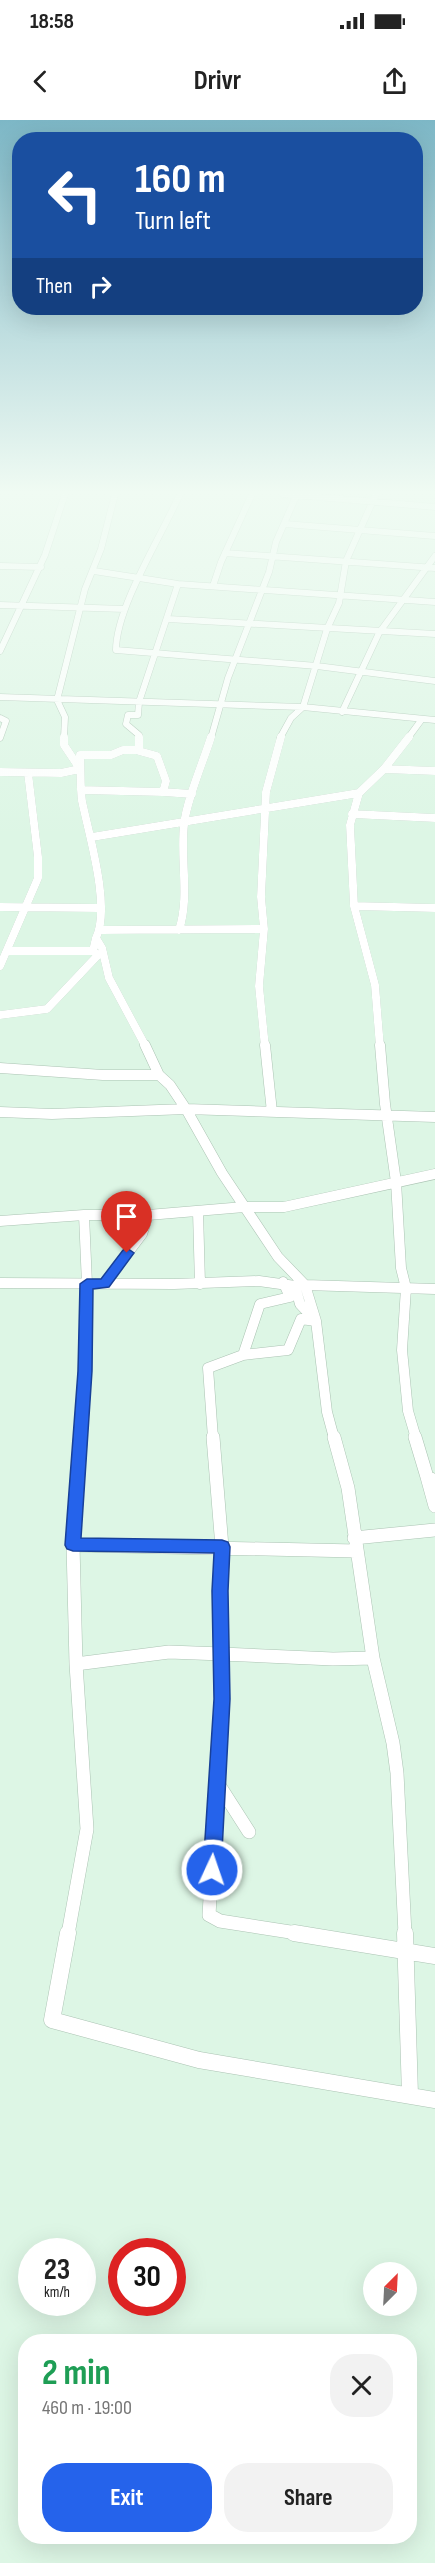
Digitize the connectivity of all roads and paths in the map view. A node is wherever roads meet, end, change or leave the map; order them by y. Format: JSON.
{"nodes":[{"id":1,"x":20,"y":608,"type":"edge"},
{"id":2,"x":80,"y":608,"type":"joint"},
{"id":3,"x":171,"y":608,"type":"edge"},
{"id":4,"x":255,"y":608,"type":"edge"},
{"id":5,"x":337,"y":608,"type":"edge"},
{"id":6,"x":396,"y":608,"type":"edge"},
{"id":7,"x":125,"y":609,"type":"joint"},
{"id":8,"x":168,"y":619,"type":"junction"},
{"id":9,"x":249,"y":622,"type":"junction"},
{"id":10,"x":327,"y":629,"type":"junction"},
{"id":11,"x":379,"y":633,"type":"junction"},
{"id":12,"x":435,"y":634,"type":"edge"},
{"id":13,"x":0,"y":651,"type":"edge"},
{"id":14,"x":155,"y":654,"type":"junction"},
{"id":15,"x":235,"y":659,"type":"junction"},
{"id":16,"x":316,"y":666,"type":"junction"},
{"id":17,"x":360,"y":671,"type":"junction"},
{"id":18,"x":435,"y":681,"type":"edge"},
{"id":19,"x":1,"y":699,"type":"edge"},
{"id":20,"x":57,"y":700,"type":"junction"},
{"id":21,"x":139,"y":702,"type":"junction"},
{"id":22,"x":222,"y":703,"type":"junction"},
{"id":23,"x":303,"y":707,"type":"junction"},
{"id":24,"x":435,"y":711,"type":"edge"},
{"id":25,"x":342,"y":712,"type":"junction"},
{"id":26,"x":0,"y":718,"type":"edge"},
{"id":27,"x":429,"y":720,"type":"edge"},
{"id":28,"x":0,"y":738,"type":"edge"},
{"id":29,"x":138,"y":750,"type":"junction"},
{"id":30,"x":80,"y":769,"type":"junction"},
{"id":31,"x":384,"y":769,"type":"junction"},
{"id":32,"x":435,"y":771,"type":"edge"},
{"id":33,"x":0,"y":772,"type":"edge"},
{"id":34,"x":28,"y":773,"type":"junction"},
{"id":35,"x":81,"y":790,"type":"junction"},
{"id":36,"x":164,"y":792,"type":"junction"},
{"id":37,"x":192,"y":794,"type":"junction"},
{"id":38,"x":359,"y":794,"type":"junction"},
{"id":39,"x":266,"y":806,"type":"junction"},
{"id":40,"x":352,"y":814,"type":"junction"},
{"id":41,"x":435,"y":818,"type":"edge"},
{"id":42,"x":184,"y":821,"type":"junction"},
{"id":43,"x":92,"y":837,"type":"junction"},
{"id":44,"x":354,"y":906,"type":"junction"},
{"id":45,"x":0,"y":907,"type":"edge"},
{"id":46,"x":26,"y":907,"type":"junction"},
{"id":47,"x":98,"y":908,"type":"junction"},
{"id":48,"x":435,"y":908,"type":"edge"},
{"id":49,"x":264,"y":929,"type":"junction"},
{"id":50,"x":179,"y":930,"type":"junction"},
{"id":51,"x":98,"y":934,"type":"junction"},
{"id":52,"x":8,"y":951,"type":"junction"},
{"id":53,"x":93,"y":951,"type":"junction"},
{"id":54,"x":0,"y":966,"type":"edge"},
{"id":55,"x":0,"y":1015,"type":"edge"},
{"id":56,"x":0,"y":1068,"type":"edge"},
{"id":57,"x":159,"y":1075,"type":"junction"},
{"id":58,"x":186,"y":1109,"type":"junction"},
{"id":59,"x":0,"y":1112,"type":"edge"},
{"id":60,"x":272,"y":1112,"type":"junction"},
{"id":61,"x":388,"y":1115,"type":"junction"},
{"id":62,"x":435,"y":1118,"type":"edge"},
{"id":63,"x":435,"y":1174,"type":"edge"},
{"id":64,"x":396,"y":1182,"type":"junction"},
{"id":65,"x":244,"y":1207,"type":"junction"},
{"id":66,"x":198,"y":1211,"type":"junction"},
{"id":67,"x":84,"y":1215,"type":"junction"},
{"id":68,"x":148,"y":1215,"type":"junction"},
{"id":69,"x":0,"y":1221,"type":"edge"},
{"id":70,"x":283,"y":1282,"type":"junction"},
{"id":71,"x":0,"y":1283,"type":"edge"},
{"id":72,"x":105,"y":1283,"type":"junction"},
{"id":73,"x":87,"y":1284,"type":"junction"},
{"id":74,"x":200,"y":1284,"type":"junction"},
{"id":75,"x":304,"y":1285,"type":"junction"},
{"id":76,"x":406,"y":1288,"type":"junction"},
{"id":77,"x":435,"y":1289,"type":"edge"},
{"id":78,"x":316,"y":1321,"type":"junction"},
{"id":79,"x":243,"y":1355,"type":"junction"},
{"id":80,"x":431,"y":1479,"type":"edge"},
{"id":81,"x":435,"y":1506,"type":"edge"},
{"id":82,"x":435,"y":1530,"type":"edge"},
{"id":83,"x":354,"y":1538,"type":"junction"},
{"id":84,"x":73,"y":1545,"type":"junction"},
{"id":85,"x":222,"y":1547,"type":"junction"},
{"id":86,"x":356,"y":1551,"type":"junction"},
{"id":87,"x":222,"y":1654,"type":"junction"},
{"id":88,"x":373,"y":1658,"type":"junction"},
{"id":89,"x":76,"y":1664,"type":"junction"},
{"id":90,"x":216,"y":1782,"type":"junction"},
{"id":91,"x":249,"y":1832,"type":"dead end"},
{"id":92,"x":406,"y":1952,"type":"junction"},
{"id":93,"x":435,"y":1956,"type":"edge"},
{"id":94,"x":410,"y":2095,"type":"junction"},
{"id":95,"x":435,"y":2100,"type":"edge"}],
"edges":[{"from":1,"to":13,"type":"street"},
{"from":2,"to":7,"type":"street"},
{"from":2,"to":20,"type":"street"},
{"from":3,"to":8,"type":"street"},
{"from":4,"to":9,"type":"street"},
{"from":5,"to":10,"type":"street"},
{"from":6,"to":11,"type":"street"},
{"from":7,"to":14,"type":"street"},
{"from":8,"to":9,"type":"street"},
{"from":8,"to":14,"type":"street"},
{"from":9,"to":10,"type":"street"},
{"from":9,"to":15,"type":"street"},
{"from":10,"to":11,"type":"street"},
{"from":10,"to":16,"type":"street"},
{"from":11,"to":12,"type":"street"},
{"from":11,"to":17,"type":"street"},
{"from":14,"to":15,"type":"street"},
{"from":14,"to":21,"type":"street"},
{"from":15,"to":16,"type":"street"},
{"from":15,"to":22,"type":"street"},
{"from":16,"to":17,"type":"street"},
{"from":16,"to":23,"type":"street"},
{"from":17,"to":18,"type":"street"},
{"from":17,"to":25,"type":"street"},
{"from":19,"to":20,"type":"street"},
{"from":20,"to":21,"type":"street"},
{"from":20,"to":30,"type":"street"},
{"from":21,"to":22,"type":"street"},
{"from":21,"to":29,"type":"street"},
{"from":22,"to":23,"type":"street"},
{"from":22,"to":37,"type":"street"},
{"from":23,"to":25,"type":"street"},
{"from":23,"to":39,"type":"street"},
{"from":24,"to":27,"type":"street"},
{"from":25,"to":27,"type":"street"},
{"from":26,"to":28,"type":"street"},
{"from":27,"to":31,"type":"street"},
{"from":29,"to":30,"type":"street"},
{"from":29,"to":36,"type":"street"},
{"from":30,"to":34,"type":"street"},
{"from":30,"to":35,"type":"street"},
{"from":31,"to":32,"type":"street"},
{"from":31,"to":38,"type":"street"},
{"from":33,"to":34,"type":"street"},
{"from":34,"to":46,"type":"street"},
{"from":35,"to":36,"type":"street"},
{"from":35,"to":43,"type":"street"},
{"from":36,"to":37,"type":"street"},
{"from":37,"to":42,"type":"street"},
{"from":38,"to":39,"type":"street"},
{"from":38,"to":40,"type":"street"},
{"from":39,"to":42,"type":"street"},
{"from":39,"to":49,"type":"street"},
{"from":40,"to":41,"type":"street"},
{"from":40,"to":44,"type":"street"},
{"from":42,"to":43,"type":"street"},
{"from":42,"to":50,"type":"street"},
{"from":43,"to":47,"type":"street"},
{"from":44,"to":48,"type":"street"},
{"from":44,"to":61,"type":"street"},
{"from":45,"to":46,"type":"street"},
{"from":46,"to":47,"type":"street"},
{"from":46,"to":52,"type":"street"},
{"from":47,"to":51,"type":"street"},
{"from":49,"to":50,"type":"street"},
{"from":49,"to":60,"type":"street"},
{"from":50,"to":51,"type":"street"},
{"from":51,"to":53,"type":"street"},
{"from":51,"to":57,"type":"street"},
{"from":52,"to":53,"type":"street"},
{"from":52,"to":54,"type":"street"},
{"from":53,"to":55,"type":"street"},
{"from":56,"to":57,"type":"street"},
{"from":57,"to":58,"type":"street"},
{"from":58,"to":59,"type":"street"},
{"from":58,"to":60,"type":"street"},
{"from":58,"to":65,"type":"street"},
{"from":60,"to":61,"type":"street"},
{"from":61,"to":62,"type":"street"},
{"from":61,"to":64,"type":"street"},
{"from":63,"to":64,"type":"street"},
{"from":64,"to":65,"type":"street"},
{"from":64,"to":76,"type":"street"},
{"from":65,"to":66,"type":"street"},
{"from":65,"to":75,"type":"street"},
{"from":66,"to":68,"type":"street"},
{"from":66,"to":74,"type":"street"},
{"from":67,"to":68,"type":"street"},
{"from":67,"to":69,"type":"street"},
{"from":67,"to":73,"type":"street"},
{"from":68,"to":72,"type":"street"},
{"from":70,"to":74,"type":"street"},
{"from":70,"to":78,"type":"street"},
{"from":70,"to":79,"type":"street"},
{"from":71,"to":73,"type":"street"},
{"from":72,"to":73,"type":"street"},
{"from":72,"to":74,"type":"street"},
{"from":73,"to":84,"type":"street"},
{"from":75,"to":76,"type":"street"},
{"from":75,"to":78,"type":"street"},
{"from":76,"to":77,"type":"street"},
{"from":76,"to":80,"type":"street"},
{"from":78,"to":79,"type":"street"},
{"from":78,"to":83,"type":"street"},
{"from":79,"to":85,"type":"street"},
{"from":80,"to":81,"type":"street"},
{"from":82,"to":83,"type":"street"},
{"from":83,"to":86,"type":"street"},
{"from":84,"to":85,"type":"street"},
{"from":84,"to":89,"type":"street"},
{"from":85,"to":86,"type":"street"},
{"from":85,"to":87,"type":"street"},
{"from":86,"to":88,"type":"street"},
{"from":87,"to":88,"type":"street"},
{"from":87,"to":89,"type":"street"},
{"from":87,"to":90,"type":"street"},
{"from":88,"to":92,"type":"street"},
{"from":89,"to":94,"type":"street"},
{"from":90,"to":91,"type":"street"},
{"from":90,"to":92,"type":"street"},
{"from":92,"to":93,"type":"street"},
{"from":92,"to":94,"type":"street"},
{"from":94,"to":95,"type":"street"}]}
